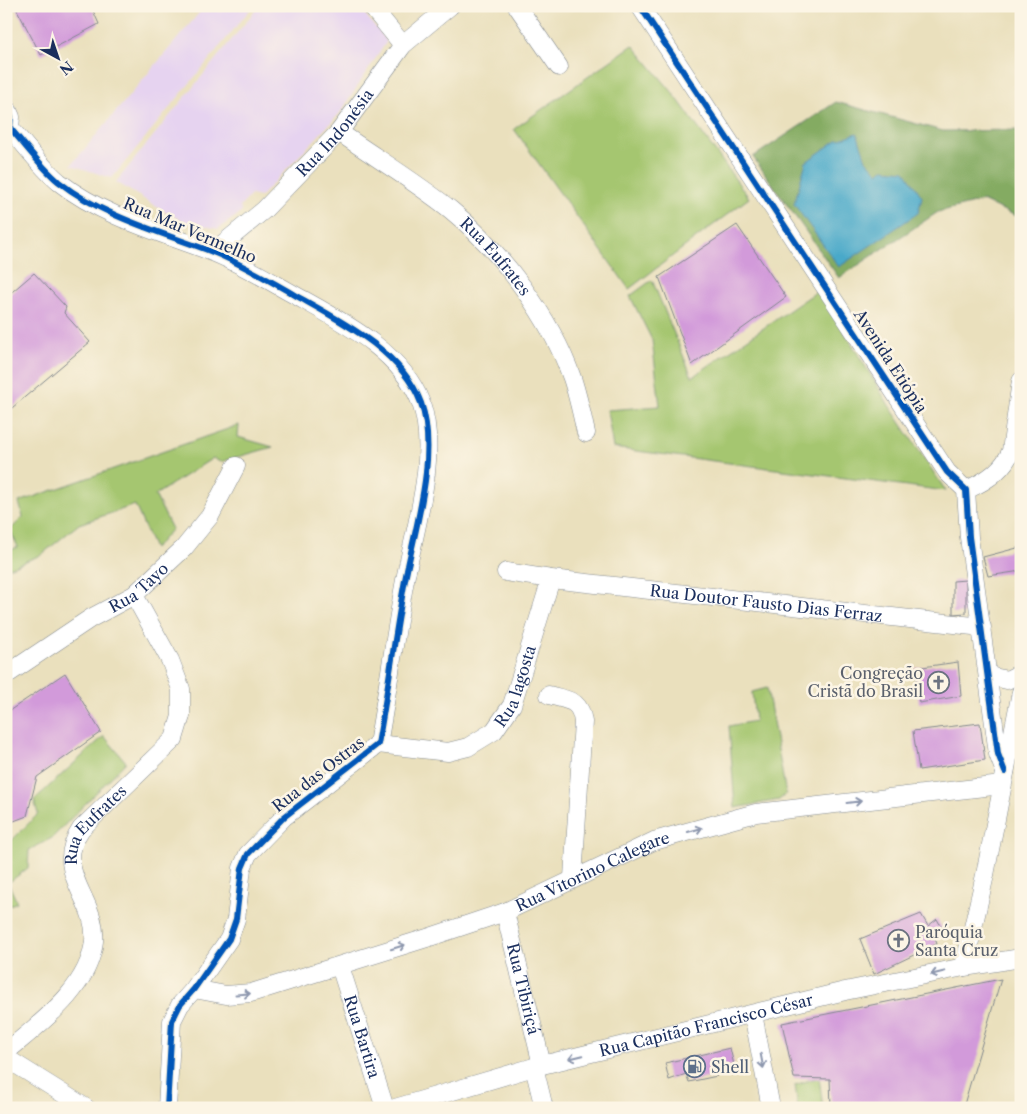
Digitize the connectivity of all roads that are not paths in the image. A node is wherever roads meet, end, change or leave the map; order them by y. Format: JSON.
{"nodes":[{"id":1,"x":371,"y":6,"type":"edge"},
{"id":2,"x":450,"y":6,"type":"edge"},
{"id":3,"x":518,"y":6,"type":"edge"},
{"id":4,"x":640,"y":6,"type":"edge"},
{"id":5,"x":403,"y":45,"type":"junction"},
{"id":6,"x":559,"y":67,"type":"dead end"},
{"id":7,"x":6,"y":106,"type":"edge"},
{"id":8,"x":8,"y":132,"type":"edge"},
{"id":9,"x":339,"y":132,"type":"junction"},
{"id":10,"x":213,"y":252,"type":"junction"},
{"id":11,"x":408,"y":379,"type":"joint"},
{"id":12,"x":1021,"y":381,"type":"edge"},
{"id":13,"x":586,"y":434,"type":"dead end"},
{"id":14,"x":1016,"y":450,"type":"edge"},
{"id":15,"x":236,"y":466,"type":"dead end"},
{"id":16,"x":966,"y":490,"type":"junction"},
{"id":17,"x":506,"y":572,"type":"dead end"},
{"id":18,"x":551,"y":579,"type":"junction"},
{"id":19,"x":134,"y":595,"type":"junction"},
{"id":20,"x":982,"y":627,"type":"junction"},
{"id":21,"x":1021,"y":673,"type":"edge"},
{"id":22,"x":6,"y":675,"type":"edge"},
{"id":23,"x":990,"y":676,"type":"junction"},
{"id":24,"x":1021,"y":692,"type":"edge"},
{"id":25,"x":549,"y":695,"type":"dead end"},
{"id":26,"x":378,"y":744,"type":"junction"},
{"id":27,"x":1004,"y":778,"type":"junction"},
{"id":28,"x":573,"y":878,"type":"junction"},
{"id":29,"x":505,"y":912,"type":"junction"},
{"id":30,"x":1021,"y":958,"type":"edge"},
{"id":31,"x":340,"y":966,"type":"junction"},
{"id":32,"x":964,"y":967,"type":"junction"},
{"id":33,"x":194,"y":989,"type":"junction"},
{"id":34,"x":753,"y":1014,"type":"junction"},
{"id":35,"x":6,"y":1052,"type":"edge"},
{"id":36,"x":6,"y":1058,"type":"edge"},
{"id":37,"x":538,"y":1066,"type":"junction"},
{"id":38,"x":86,"y":1108,"type":"edge"},
{"id":39,"x":167,"y":1108,"type":"edge"},
{"id":40,"x":385,"y":1108,"type":"edge"},
{"id":41,"x":395,"y":1108,"type":"edge"},
{"id":42,"x":544,"y":1108,"type":"edge"},
{"id":43,"x":771,"y":1108,"type":"edge"}],
"edges":[{"from":1,"to":5,"type":"street"},
{"from":2,"to":5,"type":"street","name":"Rua Indonésia"},
{"from":3,"to":6,"type":"street"},
{"from":4,"to":16,"type":"street","name":"Avenida Etiópia"},
{"from":5,"to":9,"type":"street","name":"Rua Indonésia"},
{"from":7,"to":8,"type":"street","name":"Rua Mar Vermelho"},
{"from":8,"to":10,"type":"street","name":"Rua Mar Vermelho"},
{"from":9,"to":10,"type":"street","name":"Rua Indonésia"},
{"from":9,"to":13,"type":"street","name":"Rua Eufrates"},
{"from":10,"to":11,"type":"street","name":"Rua Mar Vermelho"},
{"from":11,"to":26,"type":"street","name":"Rua das Ostras"},
{"from":12,"to":14,"type":"street"},
{"from":14,"to":16,"type":"street"},
{"from":15,"to":19,"type":"street","name":"Rua Tayo"},
{"from":16,"to":20,"type":"street"},
{"from":17,"to":18,"type":"street","name":"Rua Doutor Fausto Dias Ferraz"},
{"from":18,"to":20,"type":"street","name":"Rua Doutor Fausto Dias Ferraz"},
{"from":18,"to":26,"type":"street","name":"Rua lagosta"},
{"from":19,"to":22,"type":"street","name":"Rua Tayo"},
{"from":19,"to":35,"type":"street","name":"Rua Eufrates"},
{"from":20,"to":23,"type":"street"},
{"from":21,"to":23,"type":"street"},
{"from":23,"to":27,"type":"street"},
{"from":24,"to":27,"type":"street"},
{"from":25,"to":28,"type":"street"},
{"from":26,"to":33,"type":"street","name":"Rua das Ostras"},
{"from":28,"to":27,"type":"street","name":"Rua Vitorino Calegare","one_way":true},
{"from":27,"to":32,"type":"street"},
{"from":28,"to":29,"type":"street","name":"Rua Vitorino Calegare"},
{"from":31,"to":29,"type":"street","name":"Rua Vitorino Calegare","one_way":true},
{"from":29,"to":37,"type":"street","name":"Rua Tibiriçá"},
{"from":30,"to":32,"type":"street","name":"Rua Capitão Francisco César"},
{"from":33,"to":31,"type":"street","name":"Rua Vitorino Calegare","one_way":true},
{"from":31,"to":40,"type":"street","name":"Rua Bartira"},
{"from":32,"to":34,"type":"street","name":"Rua Capitão Francisco César","one_way":true},
{"from":33,"to":39,"type":"street","name":"Rua das Ostras"},
{"from":34,"to":37,"type":"street","name":"Rua Capitão Francisco César","one_way":true},
{"from":34,"to":43,"type":"street","one_way":true},
{"from":36,"to":38,"type":"street"},
{"from":37,"to":41,"type":"street","name":"Rua Capitão Francisco César"},
{"from":37,"to":42,"type":"street","name":"Rua Tibiriçá"}]}
